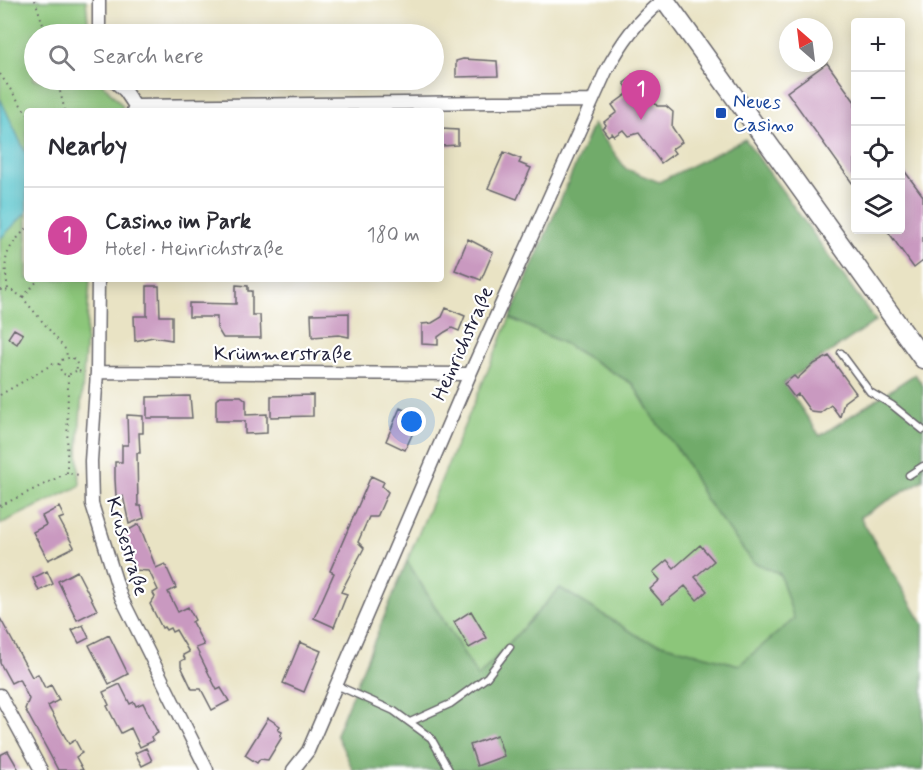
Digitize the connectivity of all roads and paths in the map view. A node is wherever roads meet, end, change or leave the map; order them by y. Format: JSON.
{"nodes":[{"id":1,"x":35,"y":0,"type":"edge"},
{"id":2,"x":99,"y":0,"type":"edge"},
{"id":3,"x":664,"y":0,"type":"edge"},
{"id":4,"x":42,"y":24,"type":"edge"},
{"id":5,"x":99,"y":24,"type":"edge"},
{"id":6,"x":0,"y":74,"type":"edge"},
{"id":7,"x":59,"y":90,"type":"edge"},
{"id":8,"x":124,"y":90,"type":"edge"},
{"id":9,"x":592,"y":101,"type":"junction"},
{"id":10,"x":64,"y":108,"type":"edge"},
{"id":11,"x":134,"y":108,"type":"edge"},
{"id":12,"x":191,"y":108,"type":"edge"},
{"id":13,"x":24,"y":110,"type":"edge"},
{"id":14,"x":24,"y":231,"type":"edge"},
{"id":15,"x":36,"y":282,"type":"edge"},
{"id":16,"x":98,"y":282,"type":"edge"},
{"id":17,"x":8,"y":289,"type":"junction"},
{"id":18,"x":0,"y":290,"type":"edge"},
{"id":19,"x":22,"y":297,"type":"junction"},
{"id":20,"x":841,"y":353,"type":"dead end"},
{"id":21,"x":67,"y":357,"type":"junction"},
{"id":22,"x":923,"y":359,"type":"edge"},
{"id":23,"x":60,"y":364,"type":"junction"},
{"id":24,"x":76,"y":371,"type":"junction"},
{"id":25,"x":97,"y":372,"type":"junction"},
{"id":26,"x":470,"y":374,"type":"junction"},
{"id":27,"x":68,"y":375,"type":"junction"},
{"id":28,"x":0,"y":395,"type":"edge"},
{"id":29,"x":923,"y":430,"type":"edge"},
{"id":30,"x":923,"y":466,"type":"edge"},
{"id":31,"x":67,"y":473,"type":"junction"},
{"id":32,"x":909,"y":475,"type":"dead end"},
{"id":33,"x":91,"y":477,"type":"junction"},
{"id":34,"x":0,"y":506,"type":"edge"},
{"id":35,"x":510,"y":647,"type":"dead end"},
{"id":36,"x":335,"y":684,"type":"junction"},
{"id":37,"x":0,"y":695,"type":"edge"},
{"id":38,"x":410,"y":722,"type":"junction"},
{"id":39,"x":41,"y":770,"type":"edge"},
{"id":40,"x":207,"y":770,"type":"edge"},
{"id":41,"x":293,"y":770,"type":"edge"},
{"id":42,"x":449,"y":770,"type":"edge"}],
"edges":[{"from":1,"to":4,"type":"path"},
{"from":2,"to":5,"type":"street"},
{"from":3,"to":9,"type":"street","name":"Heinrichstraße"},
{"from":3,"to":22,"type":"main road"},
{"from":6,"to":13,"type":"path"},
{"from":7,"to":10,"type":"path"},
{"from":8,"to":11,"type":"street"},
{"from":9,"to":12,"type":"street"},
{"from":9,"to":26,"type":"street","name":"Heinrichstraße"},
{"from":14,"to":17,"type":"path"},
{"from":15,"to":19,"type":"path"},
{"from":16,"to":25,"type":"street","name":"Krusestraße"},
{"from":17,"to":18,"type":"path"},
{"from":17,"to":19,"type":"path"},
{"from":19,"to":21,"type":"path"},
{"from":20,"to":29,"type":"lane"},
{"from":21,"to":23,"type":"path"},
{"from":21,"to":24,"type":"path"},
{"from":23,"to":27,"type":"path"},
{"from":23,"to":28,"type":"path"},
{"from":24,"to":25,"type":"path"},
{"from":24,"to":27,"type":"path"},
{"from":25,"to":26,"type":"street","name":"Krümmerstraße"},
{"from":25,"to":33,"type":"street","name":"Krusestraße"},
{"from":26,"to":36,"type":"street","name":"Heinrichstraße"},
{"from":27,"to":31,"type":"path"},
{"from":30,"to":32,"type":"lane"},
{"from":31,"to":33,"type":"path"},
{"from":31,"to":34,"type":"path"},
{"from":33,"to":40,"type":"street","name":"Krusestraße"},
{"from":35,"to":38,"type":"lane"},
{"from":36,"to":38,"type":"lane"},
{"from":36,"to":41,"type":"street","name":"Heinrichstraße"},
{"from":37,"to":39,"type":"street"},
{"from":38,"to":42,"type":"lane"}]}
